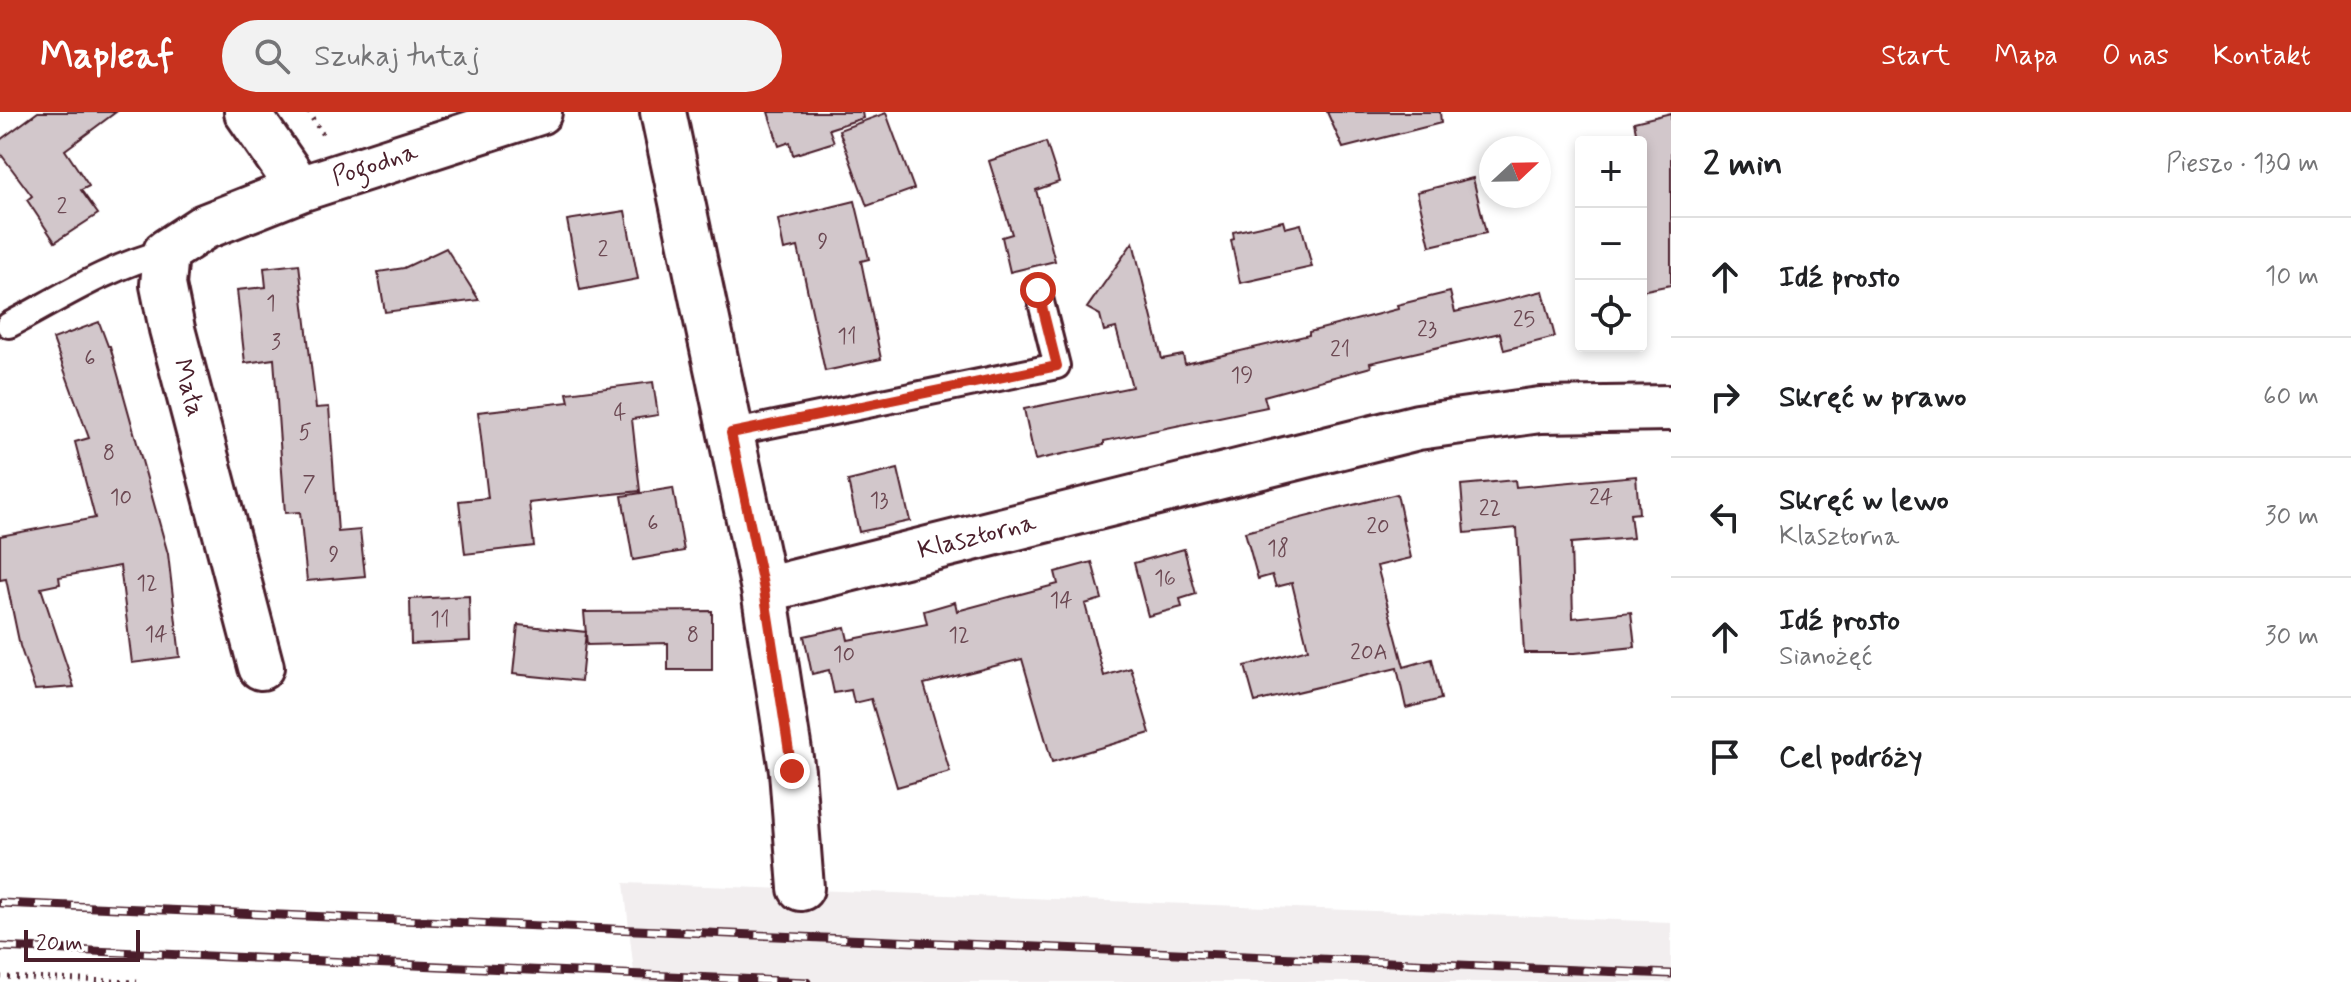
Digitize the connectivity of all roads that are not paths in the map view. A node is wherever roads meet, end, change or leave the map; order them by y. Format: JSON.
{"nodes":[{"id":1,"x":247,"y":112,"type":"edge"},
{"id":2,"x":539,"y":112,"type":"edge"},
{"id":3,"x":663,"y":112,"type":"edge"},
{"id":4,"x":300,"y":189,"type":"junction"},
{"id":5,"x":166,"y":252,"type":"junction"},
{"id":6,"x":1038,"y":290,"type":"dead end"},
{"id":7,"x":9,"y":325,"type":"dead end"},
{"id":8,"x":1671,"y":408,"type":"edge"},
{"id":9,"x":731,"y":433,"type":"junction"},
{"id":10,"x":764,"y":590,"type":"junction"},
{"id":11,"x":261,"y":667,"type":"dead end"},
{"id":12,"x":801,"y":888,"type":"dead end"}],
"edges":[{"from":1,"to":4,"type":"street","name":"Pogodna"},
{"from":2,"to":4,"type":"street","name":"Pogodna"},
{"from":3,"to":9,"type":"street"},
{"from":4,"to":5,"type":"street"},
{"from":5,"to":7,"type":"lane"},
{"from":5,"to":11,"type":"street","name":"Mała"},
{"from":6,"to":9,"type":"lane"},
{"from":8,"to":10,"type":"street","name":"Klasztorna"},
{"from":9,"to":10,"type":"street"},
{"from":10,"to":12,"type":"street"}]}
